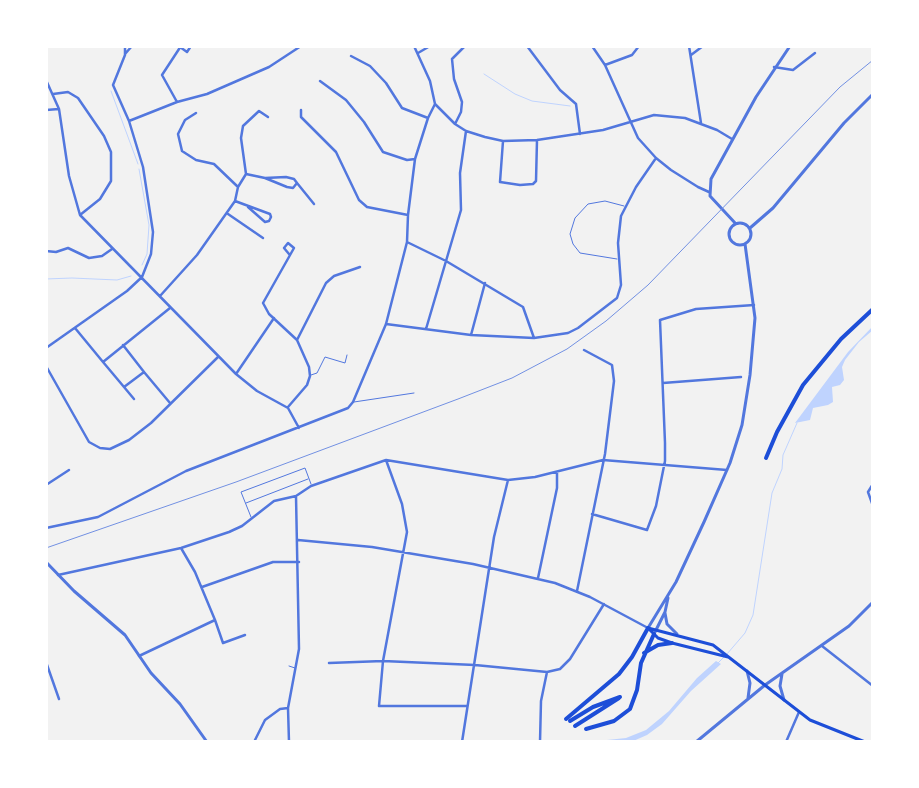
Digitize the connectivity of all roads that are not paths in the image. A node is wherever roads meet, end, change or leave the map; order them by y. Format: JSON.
{"nodes":[{"id":1,"x":125,"y":46,"type":"edge"},
{"id":2,"x":132,"y":46,"type":"edge"},
{"id":3,"x":191,"y":46,"type":"edge"},
{"id":4,"x":301,"y":46,"type":"edge"},
{"id":5,"x":414,"y":46,"type":"edge"},
{"id":6,"x":430,"y":46,"type":"edge"},
{"id":7,"x":465,"y":46,"type":"edge"},
{"id":8,"x":527,"y":46,"type":"edge"},
{"id":9,"x":592,"y":46,"type":"edge"},
{"id":10,"x":639,"y":46,"type":"edge"},
{"id":11,"x":689,"y":46,"type":"edge"},
{"id":12,"x":703,"y":46,"type":"edge"},
{"id":13,"x":790,"y":46,"type":"edge"},
{"id":14,"x":181,"y":47,"type":"edge"},
{"id":15,"x":418,"y":53,"type":"junction"},
{"id":16,"x":815,"y":53,"type":"dead end"},
{"id":17,"x":124,"y":55,"type":"junction"},
{"id":18,"x":690,"y":55,"type":"junction"},
{"id":19,"x":351,"y":56,"type":"dead end"},
{"id":20,"x":605,"y":65,"type":"junction"},
{"id":21,"x":774,"y":67,"type":"junction"},
{"id":22,"x":46,"y":80,"type":"edge"},
{"id":23,"x":320,"y":81,"type":"dead end"},
{"id":24,"x":53,"y":94,"type":"junction"},
{"id":25,"x":873,"y":94,"type":"edge"},
{"id":26,"x":177,"y":102,"type":"junction"},
{"id":27,"x":435,"y":104,"type":"junction"},
{"id":28,"x":59,"y":109,"type":"junction"},
{"id":29,"x":46,"y":110,"type":"edge"},
{"id":30,"x":301,"y":110,"type":"dead end"},
{"id":31,"x":196,"y":113,"type":"dead end"},
{"id":32,"x":268,"y":117,"type":"dead end"},
{"id":33,"x":428,"y":118,"type":"junction"},
{"id":34,"x":129,"y":121,"type":"junction"},
{"id":35,"x":630,"y":122,"type":"junction"},
{"id":36,"x":701,"y":123,"type":"junction"},
{"id":37,"x":455,"y":124,"type":"junction"},
{"id":38,"x":466,"y":131,"type":"junction"},
{"id":39,"x":580,"y":134,"type":"junction"},
{"id":40,"x":732,"y":139,"type":"junction"},
{"id":41,"x":537,"y":140,"type":"junction"},
{"id":42,"x":503,"y":141,"type":"junction"},
{"id":43,"x":656,"y":158,"type":"junction"},
{"id":44,"x":415,"y":159,"type":"junction"},
{"id":45,"x":246,"y":174,"type":"junction"},
{"id":46,"x":266,"y":178,"type":"junction"},
{"id":47,"x":297,"y":183,"type":"junction"},
{"id":48,"x":238,"y":187,"type":"junction"},
{"id":49,"x":709,"y":192,"type":"junction"},
{"id":50,"x":236,"y":201,"type":"junction"},
{"id":51,"x":314,"y":204,"type":"dead end"},
{"id":52,"x":248,"y":207,"type":"junction"},
{"id":53,"x":624,"y":207,"type":"junction"},
{"id":54,"x":228,"y":214,"type":"junction"},
{"id":55,"x":80,"y":215,"type":"junction"},
{"id":56,"x":408,"y":215,"type":"junction"},
{"id":57,"x":736,"y":224,"type":"junction"},
{"id":58,"x":750,"y":228,"type":"junction"},
{"id":59,"x":263,"y":238,"type":"dead end"},
{"id":60,"x":408,"y":242,"type":"junction"},
{"id":61,"x":745,"y":244,"type":"junction"},
{"id":62,"x":112,"y":249,"type":"junction"},
{"id":63,"x":46,"y":251,"type":"edge"},
{"id":64,"x":289,"y":254,"type":"dead end"},
{"id":65,"x":619,"y":259,"type":"junction"},
{"id":66,"x":446,"y":261,"type":"junction"},
{"id":67,"x":360,"y":267,"type":"dead end"},
{"id":68,"x":142,"y":277,"type":"junction"},
{"id":69,"x":485,"y":284,"type":"junction"},
{"id":70,"x":160,"y":296,"type":"junction"},
{"id":71,"x":754,"y":305,"type":"junction"},
{"id":72,"x":170,"y":308,"type":"junction"},
{"id":73,"x":873,"y":310,"type":"edge"},
{"id":74,"x":274,"y":318,"type":"junction"},
{"id":75,"x":386,"y":324,"type":"junction"},
{"id":76,"x":75,"y":328,"type":"junction"},
{"id":77,"x":426,"y":330,"type":"junction"},
{"id":78,"x":471,"y":335,"type":"junction"},
{"id":79,"x":534,"y":338,"type":"junction"},
{"id":80,"x":297,"y":340,"type":"junction"},
{"id":81,"x":122,"y":345,"type":"junction"},
{"id":82,"x":46,"y":348,"type":"edge"},
{"id":83,"x":584,"y":350,"type":"dead end"},
{"id":84,"x":347,"y":354,"type":"dead end"},
{"id":85,"x":218,"y":357,"type":"junction"},
{"id":86,"x":103,"y":362,"type":"junction"},
{"id":87,"x":46,"y":366,"type":"edge"},
{"id":88,"x":144,"y":372,"type":"junction"},
{"id":89,"x":236,"y":374,"type":"junction"},
{"id":90,"x":310,"y":376,"type":"junction"},
{"id":91,"x":741,"y":377,"type":"dead end"},
{"id":92,"x":663,"y":383,"type":"junction"},
{"id":93,"x":124,"y":387,"type":"junction"},
{"id":94,"x":414,"y":393,"type":"dead end"},
{"id":95,"x":134,"y":398,"type":"dead end"},
{"id":96,"x":353,"y":402,"type":"junction"},
{"id":97,"x":170,"y":403,"type":"junction"},
{"id":98,"x":288,"y":408,"type":"junction"},
{"id":99,"x":299,"y":428,"type":"junction"},
{"id":100,"x":766,"y":458,"type":"dead end"},
{"id":101,"x":386,"y":460,"type":"junction"},
{"id":102,"x":603,"y":460,"type":"junction"},
{"id":103,"x":664,"y":465,"type":"junction"},
{"id":104,"x":69,"y":470,"type":"dead end"},
{"id":105,"x":727,"y":470,"type":"junction"},
{"id":106,"x":557,"y":472,"type":"junction"},
{"id":107,"x":873,"y":472,"type":"edge"},
{"id":108,"x":309,"y":479,"type":"junction"},
{"id":109,"x":873,"y":479,"type":"edge"},
{"id":110,"x":508,"y":480,"type":"junction"},
{"id":111,"x":873,"y":484,"type":"edge"},
{"id":112,"x":46,"y":485,"type":"edge"},
{"id":113,"x":312,"y":486,"type":"junction"},
{"id":114,"x":296,"y":496,"type":"junction"},
{"id":115,"x":246,"y":503,"type":"junction"},
{"id":116,"x":873,"y":506,"type":"edge"},
{"id":117,"x":592,"y":514,"type":"junction"},
{"id":118,"x":251,"y":518,"type":"junction"},
{"id":119,"x":46,"y":528,"type":"edge"},
{"id":120,"x":298,"y":540,"type":"junction"},
{"id":121,"x":181,"y":548,"type":"junction"},
{"id":122,"x":405,"y":552,"type":"junction"},
{"id":123,"x":46,"y":562,"type":"edge"},
{"id":124,"x":299,"y":562,"type":"junction"},
{"id":125,"x":490,"y":567,"type":"junction"},
{"id":126,"x":58,"y":575,"type":"junction"},
{"id":127,"x":538,"y":578,"type":"junction"},
{"id":128,"x":202,"y":587,"type":"junction"},
{"id":129,"x":577,"y":591,"type":"junction"},
{"id":130,"x":668,"y":595,"type":"junction"},
{"id":131,"x":873,"y":602,"type":"edge"},
{"id":132,"x":604,"y":604,"type":"junction"},
{"id":133,"x":665,"y":612,"type":"junction"},
{"id":134,"x":215,"y":620,"type":"junction"},
{"id":135,"x":648,"y":628,"type":"junction"},
{"id":136,"x":655,"y":632,"type":"junction"},
{"id":137,"x":677,"y":634,"type":"junction"},
{"id":138,"x":245,"y":635,"type":"dead end"},
{"id":139,"x":704,"y":641,"type":"junction"},
{"id":140,"x":672,"y":643,"type":"junction"},
{"id":141,"x":690,"y":646,"type":"junction"},
{"id":142,"x":822,"y":646,"type":"junction"},
{"id":143,"x":644,"y":653,"type":"junction"},
{"id":144,"x":139,"y":656,"type":"junction"},
{"id":145,"x":729,"y":657,"type":"junction"},
{"id":146,"x":383,"y":661,"type":"junction"},
{"id":147,"x":46,"y":662,"type":"edge"},
{"id":148,"x":330,"y":663,"type":"dead end"},
{"id":149,"x":475,"y":665,"type":"junction"},
{"id":150,"x":289,"y":666,"type":"dead end"},
{"id":151,"x":296,"y":668,"type":"junction"},
{"id":152,"x":747,"y":671,"type":"junction"},
{"id":153,"x":547,"y":672,"type":"junction"},
{"id":154,"x":782,"y":674,"type":"junction"},
{"id":155,"x":765,"y":685,"type":"junction"},
{"id":156,"x":873,"y":686,"type":"edge"},
{"id":157,"x":59,"y":699,"type":"dead end"},
{"id":158,"x":748,"y":699,"type":"junction"},
{"id":159,"x":785,"y":701,"type":"junction"},
{"id":160,"x":467,"y":706,"type":"junction"},
{"id":161,"x":288,"y":708,"type":"junction"},
{"id":162,"x":799,"y":712,"type":"junction"},
{"id":163,"x":566,"y":719,"type":"dead end"},
{"id":164,"x":570,"y":722,"type":"dead end"},
{"id":165,"x":575,"y":726,"type":"dead end"},
{"id":166,"x":586,"y":730,"type":"dead end"},
{"id":167,"x":207,"y":742,"type":"edge"},
{"id":168,"x":254,"y":742,"type":"edge"},
{"id":169,"x":289,"y":742,"type":"edge"},
{"id":170,"x":462,"y":742,"type":"edge"},
{"id":171,"x":540,"y":742,"type":"edge"},
{"id":172,"x":696,"y":742,"type":"edge"},
{"id":173,"x":786,"y":742,"type":"edge"},
{"id":174,"x":864,"y":742,"type":"edge"}],
"edges":[{"from":1,"to":17,"type":"street"},
{"from":2,"to":17,"type":"street"},
{"from":3,"to":14,"type":"street"},
{"from":4,"to":26,"type":"street"},
{"from":5,"to":15,"type":"street"},
{"from":6,"to":15,"type":"street"},
{"from":7,"to":37,"type":"street"},
{"from":8,"to":39,"type":"street"},
{"from":9,"to":20,"type":"street"},
{"from":10,"to":20,"type":"street"},
{"from":11,"to":18,"type":"street"},
{"from":12,"to":18,"type":"street"},
{"from":13,"to":21,"type":"street"},
{"from":14,"to":26,"type":"street"},
{"from":15,"to":27,"type":"street"},
{"from":16,"to":21,"type":"street"},
{"from":17,"to":34,"type":"street"},
{"from":18,"to":36,"type":"street"},
{"from":19,"to":33,"type":"street"},
{"from":20,"to":35,"type":"street"},
{"from":21,"to":40,"type":"street"},
{"from":22,"to":24,"type":"street"},
{"from":23,"to":44,"type":"street"},
{"from":24,"to":28,"type":"street"},
{"from":24,"to":55,"type":"street"},
{"from":25,"to":58,"type":"street"},
{"from":26,"to":34,"type":"street"},
{"from":27,"to":33,"type":"street"},
{"from":27,"to":37,"type":"street"},
{"from":28,"to":29,"type":"street"},
{"from":28,"to":55,"type":"street"},
{"from":30,"to":56,"type":"street"},
{"from":31,"to":48,"type":"street"},
{"from":32,"to":45,"type":"street"},
{"from":33,"to":44,"type":"street"},
{"from":34,"to":68,"type":"street"},
{"from":35,"to":36,"type":"street"},
{"from":35,"to":39,"type":"street"},
{"from":35,"to":43,"type":"street"},
{"from":36,"to":40,"type":"street"},
{"from":37,"to":38,"type":"street"},
{"from":38,"to":42,"type":"street"},
{"from":38,"to":66,"type":"street"},
{"from":39,"to":41,"type":"street"},
{"from":40,"to":49,"type":"street"},
{"from":41,"to":42,"type":"street"},
{"from":41,"to":42,"type":"street"},
{"from":43,"to":49,"type":"street"},
{"from":43,"to":53,"type":"street"},
{"from":44,"to":56,"type":"street"},
{"from":45,"to":46,"type":"street"},
{"from":45,"to":48,"type":"street"},
{"from":46,"to":47,"type":"street"},
{"from":46,"to":47,"type":"street"},
{"from":47,"to":51,"type":"street"},
{"from":48,"to":50,"type":"street"},
{"from":49,"to":57,"type":"street"},
{"from":50,"to":52,"type":"street"},
{"from":50,"to":54,"type":"street"},
{"from":52,"to":52,"type":"street"},
{"from":53,"to":65,"type":"street"},
{"from":53,"to":65,"type":"lane"},
{"from":54,"to":59,"type":"street"},
{"from":54,"to":70,"type":"street"},
{"from":55,"to":62,"type":"street"},
{"from":56,"to":60,"type":"street"},
{"from":57,"to":58,"type":"street"},
{"from":57,"to":61,"type":"street"},
{"from":58,"to":61,"type":"street"},
{"from":60,"to":66,"type":"street"},
{"from":60,"to":75,"type":"street"},
{"from":61,"to":71,"type":"street"},
{"from":62,"to":63,"type":"street"},
{"from":62,"to":68,"type":"street"},
{"from":64,"to":74,"type":"street"},
{"from":65,"to":79,"type":"street"},
{"from":66,"to":69,"type":"street"},
{"from":66,"to":77,"type":"street"},
{"from":67,"to":80,"type":"street"},
{"from":68,"to":70,"type":"street"},
{"from":68,"to":76,"type":"street"},
{"from":69,"to":78,"type":"street"},
{"from":69,"to":79,"type":"street"},
{"from":70,"to":72,"type":"street"},
{"from":71,"to":92,"type":"street"},
{"from":71,"to":105,"type":"street"},
{"from":72,"to":81,"type":"street"},
{"from":72,"to":85,"type":"street"},
{"from":73,"to":100,"type":"highway"},
{"from":74,"to":80,"type":"street"},
{"from":74,"to":89,"type":"street"},
{"from":75,"to":77,"type":"street"},
{"from":75,"to":96,"type":"street"},
{"from":76,"to":82,"type":"street"},
{"from":76,"to":86,"type":"street"},
{"from":77,"to":78,"type":"street"},
{"from":78,"to":79,"type":"street"},
{"from":80,"to":90,"type":"street"},
{"from":81,"to":86,"type":"street"},
{"from":81,"to":88,"type":"street"},
{"from":83,"to":102,"type":"street"},
{"from":84,"to":90,"type":"lane"},
{"from":85,"to":89,"type":"street"},
{"from":85,"to":97,"type":"street"},
{"from":86,"to":93,"type":"street"},
{"from":87,"to":97,"type":"street"},
{"from":88,"to":93,"type":"street"},
{"from":88,"to":97,"type":"street"},
{"from":89,"to":98,"type":"street"},
{"from":90,"to":98,"type":"street"},
{"from":91,"to":92,"type":"street"},
{"from":92,"to":103,"type":"street"},
{"from":93,"to":95,"type":"street"},
{"from":94,"to":96,"type":"lane"},
{"from":96,"to":99,"type":"street"},
{"from":98,"to":99,"type":"street"},
{"from":99,"to":119,"type":"street"},
{"from":101,"to":110,"type":"street"},
{"from":101,"to":113,"type":"street"},
{"from":101,"to":122,"type":"street"},
{"from":102,"to":103,"type":"street"},
{"from":102,"to":106,"type":"street"},
{"from":102,"to":117,"type":"street"},
{"from":103,"to":105,"type":"street"},
{"from":103,"to":117,"type":"street"},
{"from":104,"to":112,"type":"street"},
{"from":105,"to":130,"type":"street"},
{"from":106,"to":110,"type":"street"},
{"from":106,"to":127,"type":"street"},
{"from":107,"to":109,"type":"street"},
{"from":108,"to":113,"type":"lane"},
{"from":108,"to":115,"type":"lane"},
{"from":108,"to":115,"type":"lane"},
{"from":110,"to":125,"type":"street"},
{"from":111,"to":116,"type":"street"},
{"from":113,"to":114,"type":"street"},
{"from":114,"to":118,"type":"street"},
{"from":114,"to":120,"type":"street"},
{"from":115,"to":118,"type":"lane"},
{"from":117,"to":129,"type":"street"},
{"from":118,"to":121,"type":"street"},
{"from":120,"to":122,"type":"street"},
{"from":120,"to":124,"type":"street"},
{"from":121,"to":126,"type":"street"},
{"from":121,"to":128,"type":"street"},
{"from":122,"to":125,"type":"street"},
{"from":122,"to":146,"type":"street"},
{"from":123,"to":126,"type":"street"},
{"from":124,"to":128,"type":"street"},
{"from":124,"to":151,"type":"street"},
{"from":125,"to":127,"type":"street"},
{"from":125,"to":149,"type":"street"},
{"from":126,"to":144,"type":"street"},
{"from":127,"to":129,"type":"street"},
{"from":128,"to":134,"type":"street"},
{"from":129,"to":132,"type":"street"},
{"from":130,"to":133,"type":"street"},
{"from":130,"to":135,"type":"street"},
{"from":131,"to":142,"type":"street"},
{"from":132,"to":135,"type":"street"},
{"from":132,"to":153,"type":"street"},
{"from":133,"to":136,"type":"street"},
{"from":133,"to":137,"type":"street"},
{"from":134,"to":138,"type":"street"},
{"from":134,"to":144,"type":"street"},
{"from":135,"to":136,"type":"main road"},
{"from":135,"to":163,"type":"highway"},
{"from":136,"to":137,"type":"main road"},
{"from":136,"to":140,"type":"main road"},
{"from":136,"to":143,"type":"highway"},
{"from":137,"to":139,"type":"main road"},
{"from":139,"to":141,"type":"main road"},
{"from":139,"to":145,"type":"main road"},
{"from":140,"to":141,"type":"main road"},
{"from":140,"to":143,"type":"highway"},
{"from":141,"to":145,"type":"main road"},
{"from":142,"to":154,"type":"street"},
{"from":142,"to":156,"type":"street"},
{"from":143,"to":166,"type":"highway"},
{"from":144,"to":167,"type":"street"},
{"from":145,"to":152,"type":"main road"},
{"from":146,"to":148,"type":"street"},
{"from":146,"to":149,"type":"street"},
{"from":146,"to":160,"type":"street"},
{"from":147,"to":157,"type":"street"},
{"from":149,"to":153,"type":"street"},
{"from":149,"to":160,"type":"street"},
{"from":150,"to":151,"type":"lane"},
{"from":151,"to":161,"type":"street"},
{"from":152,"to":155,"type":"main road"},
{"from":152,"to":158,"type":"street"},
{"from":153,"to":171,"type":"street"},
{"from":154,"to":155,"type":"street"},
{"from":154,"to":159,"type":"street"},
{"from":155,"to":158,"type":"street"},
{"from":155,"to":159,"type":"main road"},
{"from":158,"to":172,"type":"street"},
{"from":159,"to":162,"type":"main road"},
{"from":160,"to":170,"type":"street"},
{"from":161,"to":168,"type":"street"},
{"from":161,"to":169,"type":"street"},
{"from":162,"to":173,"type":"street"},
{"from":162,"to":174,"type":"main road"},
{"from":164,"to":165,"type":"highway"}]}
